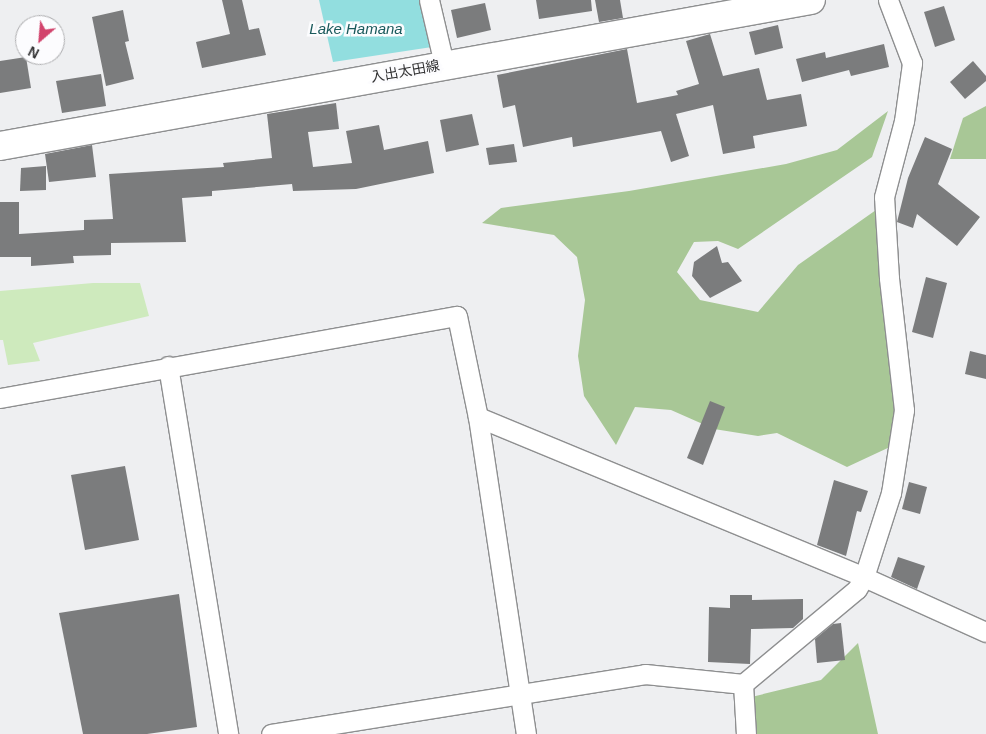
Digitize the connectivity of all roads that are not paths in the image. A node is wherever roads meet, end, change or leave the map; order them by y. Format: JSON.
{"nodes":[{"id":1,"x":430,"y":0,"type":"edge"},
{"id":2,"x":811,"y":0,"type":"edge"},
{"id":3,"x":888,"y":0,"type":"edge"},
{"id":4,"x":444,"y":64,"type":"junction"},
{"id":5,"x":0,"y":146,"type":"edge"},
{"id":6,"x":168,"y":366,"type":"junction"},
{"id":7,"x":0,"y":398,"type":"edge"},
{"id":8,"x":478,"y":417,"type":"junction"},
{"id":9,"x":864,"y":577,"type":"junction"},
{"id":10,"x":986,"y":632,"type":"edge"},
{"id":11,"x":742,"y":684,"type":"junction"},
{"id":12,"x":520,"y":692,"type":"junction"},
{"id":13,"x":228,"y":734,"type":"edge"},
{"id":14,"x":271,"y":734,"type":"edge"},
{"id":15,"x":526,"y":734,"type":"edge"},
{"id":16,"x":746,"y":734,"type":"edge"}],
"edges":[{"from":1,"to":4,"type":"street"},
{"from":2,"to":4,"type":"main road","name":"入出太田線"},
{"from":3,"to":9,"type":"street"},
{"from":4,"to":5,"type":"main road","name":"入出太田線"},
{"from":6,"to":7,"type":"street"},
{"from":6,"to":8,"type":"street"},
{"from":6,"to":13,"type":"street"},
{"from":8,"to":9,"type":"street"},
{"from":8,"to":12,"type":"street"},
{"from":9,"to":10,"type":"street"},
{"from":9,"to":11,"type":"street"},
{"from":11,"to":12,"type":"street"},
{"from":11,"to":16,"type":"street"},
{"from":12,"to":14,"type":"street"},
{"from":12,"to":15,"type":"street"}]}
